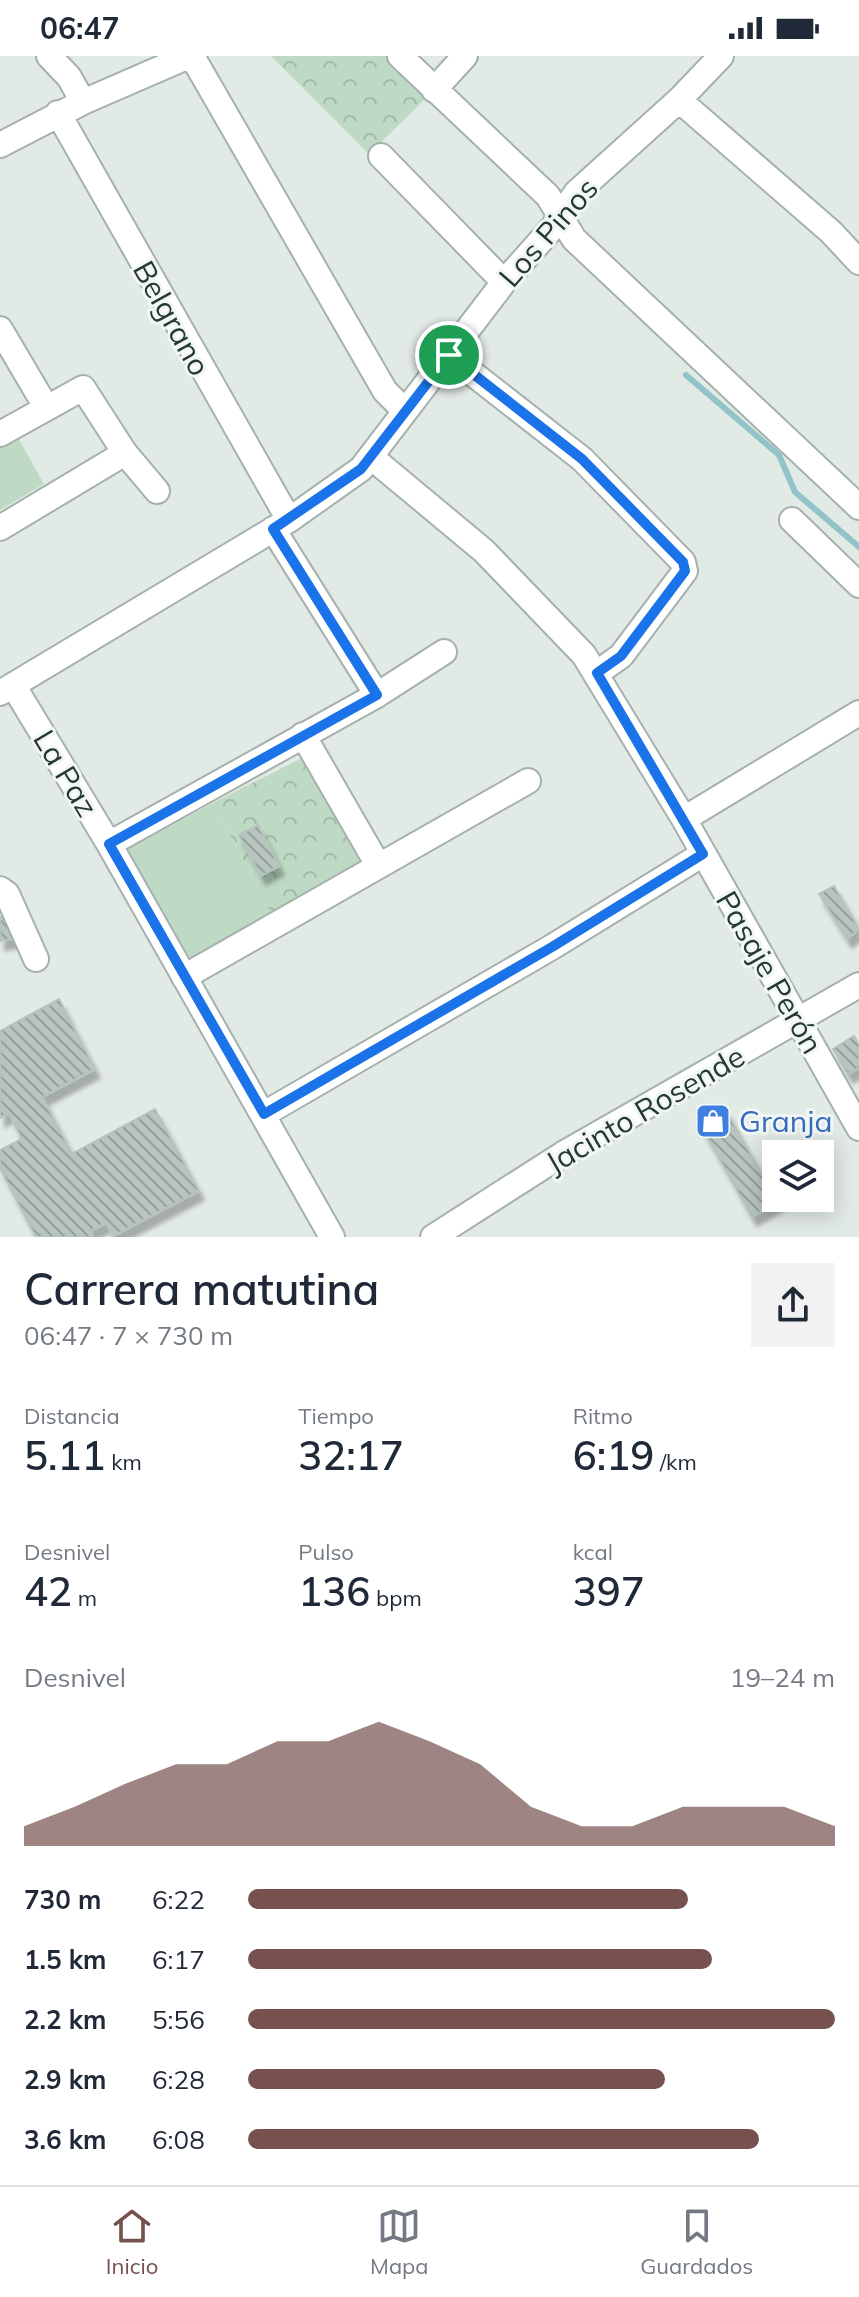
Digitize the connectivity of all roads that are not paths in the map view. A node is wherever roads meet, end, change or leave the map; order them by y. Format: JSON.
{"nodes":[{"id":1,"x":49,"y":56,"type":"edge"},
{"id":2,"x":190,"y":56,"type":"edge"},
{"id":3,"x":400,"y":56,"type":"edge"},
{"id":4,"x":465,"y":56,"type":"edge"},
{"id":5,"x":721,"y":56,"type":"edge"},
{"id":6,"x":434,"y":90,"type":"junction"},
{"id":7,"x":679,"y":100,"type":"junction"},
{"id":8,"x":83,"y":102,"type":"junction"},
{"id":9,"x":58,"y":113,"type":"junction"},
{"id":10,"x":0,"y":145,"type":"edge"},
{"id":11,"x":381,"y":156,"type":"dead end"},
{"id":12,"x":561,"y":215,"type":"junction"},
{"id":13,"x":859,"y":262,"type":"edge"},
{"id":14,"x":504,"y":282,"type":"junction"},
{"id":15,"x":0,"y":329,"type":"edge"},
{"id":16,"x":449,"y":355,"type":"junction"},
{"id":17,"x":46,"y":407,"type":"junction"},
{"id":18,"x":404,"y":410,"type":"junction"},
{"id":19,"x":0,"y":434,"type":"edge"},
{"id":20,"x":125,"y":453,"type":"junction"},
{"id":21,"x":371,"y":457,"type":"junction"},
{"id":22,"x":157,"y":491,"type":"dead end"},
{"id":23,"x":859,"y":507,"type":"edge"},
{"id":24,"x":792,"y":520,"type":"dead end"},
{"id":25,"x":281,"y":525,"type":"junction"},
{"id":26,"x":0,"y":528,"type":"edge"},
{"id":27,"x":859,"y":585,"type":"edge"},
{"id":28,"x":444,"y":652,"type":"dead end"},
{"id":29,"x":597,"y":673,"type":"junction"},
{"id":30,"x":6,"y":689,"type":"edge"},
{"id":31,"x":377,"y":695,"type":"junction"},
{"id":32,"x":859,"y":713,"type":"edge"},
{"id":33,"x":303,"y":735,"type":"junction"},
{"id":34,"x":528,"y":781,"type":"dead end"},
{"id":35,"x":684,"y":819,"type":"junction"},
{"id":36,"x":109,"y":844,"type":"junction"},
{"id":37,"x":703,"y":854,"type":"junction"},
{"id":38,"x":378,"y":865,"type":"junction"},
{"id":39,"x":0,"y":889,"type":"edge"},
{"id":40,"x":36,"y":959,"type":"dead end"},
{"id":41,"x":184,"y":977,"type":"junction"},
{"id":42,"x":859,"y":985,"type":"edge"},
{"id":43,"x":799,"y":1021,"type":"junction"},
{"id":44,"x":264,"y":1114,"type":"junction"},
{"id":45,"x":859,"y":1128,"type":"edge"},
{"id":46,"x":332,"y":1237,"type":"edge"},
{"id":47,"x":433,"y":1237,"type":"edge"}],
"edges":[{"from":1,"to":8,"type":"street"},
{"from":2,"to":8,"type":"street"},
{"from":2,"to":18,"type":"street"},
{"from":3,"to":6,"type":"street"},
{"from":4,"to":6,"type":"street"},
{"from":5,"to":7,"type":"street","name":"Los Pinos"},
{"from":6,"to":12,"type":"street"},
{"from":7,"to":12,"type":"street","name":"Los Pinos"},
{"from":7,"to":13,"type":"street"},
{"from":8,"to":9,"type":"street"},
{"from":9,"to":10,"type":"street"},
{"from":9,"to":25,"type":"street","name":"Belgrano"},
{"from":11,"to":14,"type":"street"},
{"from":12,"to":14,"type":"street","name":"Los Pinos"},
{"from":12,"to":23,"type":"street"},
{"from":14,"to":16,"type":"street","name":"Los Pinos"},
{"from":15,"to":17,"type":"street"},
{"from":16,"to":18,"type":"street","name":"Los Pinos"},
{"from":16,"to":29,"type":"street"},
{"from":17,"to":19,"type":"street"},
{"from":17,"to":20,"type":"street"},
{"from":18,"to":21,"type":"street","name":"Los Pinos"},
{"from":20,"to":22,"type":"street"},
{"from":20,"to":26,"type":"street"},
{"from":21,"to":25,"type":"street","name":"Los Pinos"},
{"from":21,"to":29,"type":"street","name":"Pasaje Perón"},
{"from":24,"to":27,"type":"street"},
{"from":25,"to":30,"type":"street","name":"Los Pinos"},
{"from":25,"to":31,"type":"street","name":"Belgrano"},
{"from":28,"to":31,"type":"street"},
{"from":29,"to":35,"type":"street","name":"Pasaje Perón"},
{"from":30,"to":36,"type":"street","name":"La Paz"},
{"from":31,"to":33,"type":"street"},
{"from":32,"to":35,"type":"street"},
{"from":33,"to":36,"type":"street"},
{"from":33,"to":38,"type":"street"},
{"from":34,"to":38,"type":"street"},
{"from":35,"to":37,"type":"street","name":"Pasaje Perón"},
{"from":36,"to":41,"type":"street","name":"La Paz"},
{"from":37,"to":43,"type":"street","name":"Pasaje Perón"},
{"from":37,"to":44,"type":"street"},
{"from":38,"to":41,"type":"street"},
{"from":39,"to":40,"type":"street"},
{"from":41,"to":44,"type":"street","name":"La Paz"},
{"from":42,"to":43,"type":"street","name":"Jacinto Rosende"},
{"from":43,"to":45,"type":"street","name":"Pasaje Perón"},
{"from":43,"to":47,"type":"street","name":"Jacinto Rosende"},
{"from":44,"to":46,"type":"street","name":"La Paz"}]}
